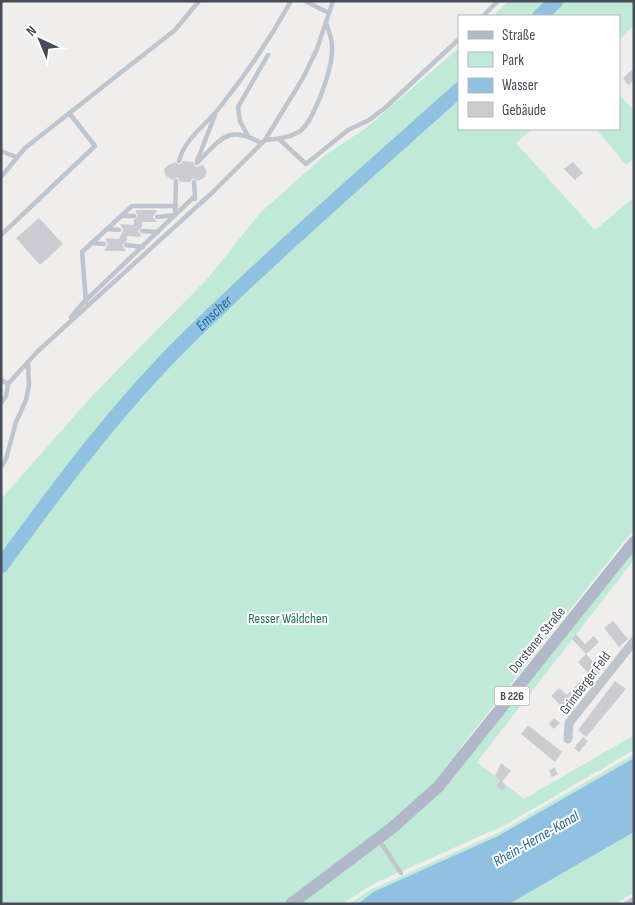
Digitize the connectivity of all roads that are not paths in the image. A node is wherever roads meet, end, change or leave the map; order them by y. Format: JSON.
{"nodes":[{"id":1,"x":198,"y":1,"type":"edge"},
{"id":2,"x":291,"y":1,"type":"edge"},
{"id":3,"x":305,"y":1,"type":"edge"},
{"id":4,"x":333,"y":1,"type":"edge"},
{"id":5,"x":498,"y":1,"type":"edge"},
{"id":6,"x":329,"y":13,"type":"junction"},
{"id":7,"x":484,"y":15,"type":"edge"},
{"id":8,"x":326,"y":23,"type":"junction"},
{"id":9,"x":458,"y":40,"type":"edge"},
{"id":10,"x":268,"y":56,"type":"dead end"},
{"id":11,"x":215,"y":113,"type":"junction"},
{"id":12,"x":70,"y":114,"type":"junction"},
{"id":13,"x":248,"y":136,"type":"junction"},
{"id":14,"x":278,"y":139,"type":"junction"},
{"id":15,"x":263,"y":142,"type":"junction"},
{"id":16,"x":1,"y":151,"type":"edge"},
{"id":17,"x":16,"y":157,"type":"junction"},
{"id":18,"x":179,"y":161,"type":"dead end"},
{"id":19,"x":1,"y":177,"type":"edge"},
{"id":20,"x":176,"y":181,"type":"dead end"},
{"id":21,"x":194,"y":182,"type":"dead end"},
{"id":22,"x":194,"y":197,"type":"junction"},
{"id":23,"x":198,"y":204,"type":"junction"},
{"id":24,"x":176,"y":206,"type":"junction"},
{"id":25,"x":175,"y":215,"type":"junction"},
{"id":26,"x":121,"y":216,"type":"junction"},
{"id":27,"x":134,"y":216,"type":"dead end"},
{"id":28,"x":157,"y":216,"type":"dead end"},
{"id":29,"x":107,"y":229,"type":"junction"},
{"id":30,"x":119,"y":230,"type":"dead end"},
{"id":31,"x":142,"y":231,"type":"dead end"},
{"id":32,"x":158,"y":232,"type":"junction"},
{"id":33,"x":1,"y":234,"type":"edge"},
{"id":34,"x":92,"y":243,"type":"junction"},
{"id":35,"x":104,"y":244,"type":"dead end"},
{"id":36,"x":126,"y":245,"type":"dead end"},
{"id":37,"x":143,"y":247,"type":"junction"},
{"id":38,"x":85,"y":301,"type":"junction"},
{"id":39,"x":89,"y":306,"type":"junction"},
{"id":40,"x":65,"y":324,"type":"junction"},
{"id":41,"x":28,"y":362,"type":"junction"},
{"id":42,"x":1,"y":380,"type":"edge"},
{"id":43,"x":8,"y":384,"type":"junction"},
{"id":44,"x":4,"y":396,"type":"edge"},
{"id":45,"x":1,"y":403,"type":"edge"},
{"id":46,"x":1,"y":466,"type":"edge"},
{"id":47,"x":634,"y":542,"type":"edge"},
{"id":48,"x":633,"y":645,"type":"edge"},
{"id":49,"x":568,"y":739,"type":"dead end"},
{"id":50,"x":373,"y":843,"type":"junction"},
{"id":51,"x":402,"y":873,"type":"dead end"},
{"id":52,"x":634,"y":899,"type":"edge"},
{"id":53,"x":291,"y":904,"type":"edge"},
{"id":54,"x":626,"y":904,"type":"edge"}],
"edges":[{"from":1,"to":12,"type":"lane"},
{"from":2,"to":11,"type":"lane"},
{"from":3,"to":6,"type":"lane"},
{"from":4,"to":6,"type":"lane"},
{"from":5,"to":7,"type":"lane"},
{"from":6,"to":8,"type":"lane"},
{"from":8,"to":14,"type":"lane"},
{"from":8,"to":15,"type":"lane"},
{"from":9,"to":14,"type":"lane"},
{"from":10,"to":13,"type":"lane"},
{"from":11,"to":13,"type":"lane"},
{"from":11,"to":18,"type":"lane"},
{"from":12,"to":17,"type":"lane"},
{"from":12,"to":33,"type":"lane"},
{"from":13,"to":15,"type":"lane"},
{"from":14,"to":15,"type":"lane"},
{"from":15,"to":23,"type":"lane"},
{"from":16,"to":17,"type":"lane"},
{"from":17,"to":19,"type":"lane"},
{"from":20,"to":24,"type":"lane"},
{"from":21,"to":22,"type":"lane"},
{"from":22,"to":23,"type":"lane"},
{"from":22,"to":25,"type":"lane"},
{"from":23,"to":39,"type":"lane"},
{"from":24,"to":25,"type":"lane"},
{"from":24,"to":26,"type":"lane"},
{"from":25,"to":28,"type":"lane"},
{"from":25,"to":32,"type":"lane"},
{"from":26,"to":27,"type":"lane"},
{"from":26,"to":29,"type":"lane"},
{"from":29,"to":30,"type":"lane"},
{"from":29,"to":34,"type":"lane"},
{"from":31,"to":32,"type":"lane"},
{"from":32,"to":37,"type":"lane"},
{"from":34,"to":35,"type":"lane"},
{"from":34,"to":38,"type":"lane"},
{"from":36,"to":37,"type":"lane"},
{"from":37,"to":38,"type":"lane"},
{"from":38,"to":39,"type":"lane"},
{"from":38,"to":40,"type":"lane"},
{"from":39,"to":40,"type":"lane"},
{"from":40,"to":41,"type":"lane"},
{"from":41,"to":43,"type":"lane"},
{"from":41,"to":46,"type":"lane"},
{"from":42,"to":43,"type":"lane"},
{"from":43,"to":44,"type":"lane"},
{"from":44,"to":45,"type":"lane"},
{"from":47,"to":50,"type":"main road","name":"Dorstener Straße","number":"B 226"},
{"from":48,"to":49,"type":"street","name":"Grimberger Feld"},
{"from":50,"to":51,"type":"lane"},
{"from":50,"to":53,"type":"main road","name":"Dorstener Straße","number":"B 226"},
{"from":52,"to":54,"type":"lane"}]}
